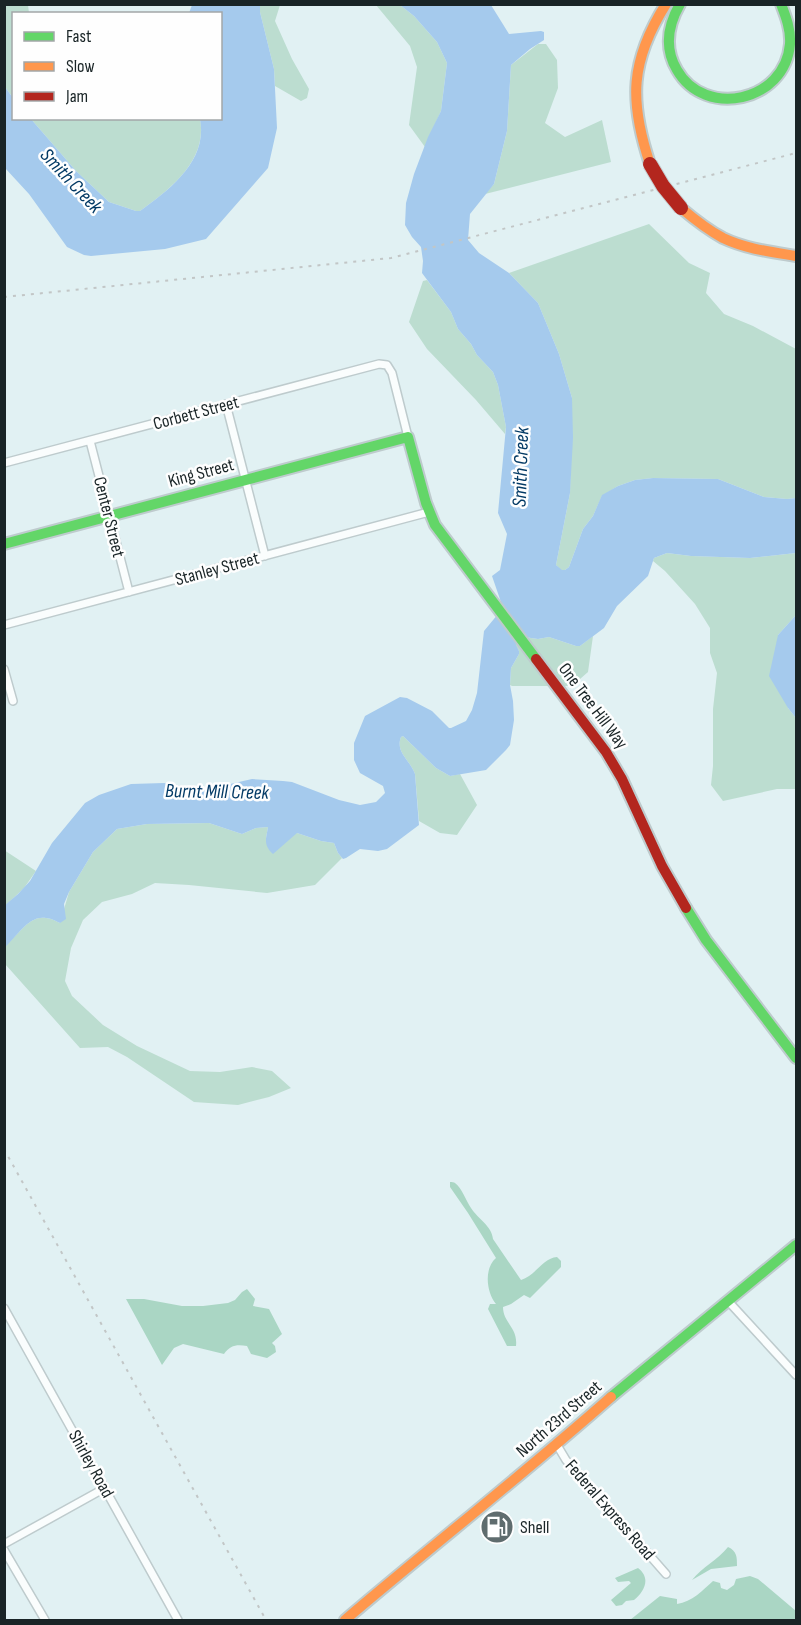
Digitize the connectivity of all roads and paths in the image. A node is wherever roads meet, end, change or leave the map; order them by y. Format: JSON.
{"nodes":[{"id":1,"x":666,"y":4,"type":"edge"},
{"id":2,"x":680,"y":4,"type":"edge"},
{"id":3,"x":781,"y":4,"type":"edge"},
{"id":4,"x":786,"y":4,"type":"edge"},
{"id":5,"x":796,"y":19,"type":"edge"},
{"id":6,"x":796,"y":256,"type":"edge"},
{"id":7,"x":387,"y":365,"type":"joint"},
{"id":8,"x":226,"y":404,"type":"junction"},
{"id":9,"x":408,"y":437,"type":"junction"},
{"id":10,"x":90,"y":441,"type":"junction"},
{"id":11,"x":4,"y":464,"type":"edge"},
{"id":12,"x":245,"y":480,"type":"junction"},
{"id":13,"x":429,"y":512,"type":"junction"},
{"id":14,"x":110,"y":517,"type":"junction"},
{"id":15,"x":4,"y":544,"type":"edge"},
{"id":16,"x":266,"y":556,"type":"junction"},
{"id":17,"x":129,"y":592,"type":"junction"},
{"id":18,"x":4,"y":625,"type":"edge"},
{"id":19,"x":4,"y":669,"type":"edge"},
{"id":20,"x":13,"y":700,"type":"dead end"},
{"id":21,"x":796,"y":1058,"type":"edge"},
{"id":22,"x":796,"y":1245,"type":"edge"},
{"id":23,"x":728,"y":1301,"type":"junction"},
{"id":24,"x":4,"y":1308,"type":"edge"},
{"id":25,"x":796,"y":1375,"type":"edge"},
{"id":26,"x":557,"y":1445,"type":"junction"},
{"id":27,"x":105,"y":1488,"type":"junction"},
{"id":28,"x":4,"y":1544,"type":"edge"},
{"id":29,"x":4,"y":1550,"type":"edge"},
{"id":30,"x":666,"y":1574,"type":"dead end"},
{"id":31,"x":45,"y":1620,"type":"edge"},
{"id":32,"x":178,"y":1620,"type":"edge"},
{"id":33,"x":345,"y":1620,"type":"edge"}],
"edges":[{"from":1,"to":6,"type":"main road","bridge":true},
{"from":2,"to":3,"type":"main road"},
{"from":4,"to":5,"type":"main road"},
{"from":7,"to":8,"type":"street","name":"Corbett Street"},
{"from":7,"to":9,"type":"street","name":"One Tree Hill Way"},
{"from":8,"to":10,"type":"street","name":"Corbett Street"},
{"from":8,"to":12,"type":"street"},
{"from":9,"to":12,"type":"main road","name":"King Street"},
{"from":9,"to":13,"type":"main road","name":"One Tree Hill Way"},
{"from":10,"to":11,"type":"street","name":"Corbett Street"},
{"from":10,"to":14,"type":"street","name":"Center Street"},
{"from":12,"to":14,"type":"main road","name":"King Street"},
{"from":12,"to":16,"type":"street"},
{"from":13,"to":16,"type":"street","name":"Stanley Street"},
{"from":13,"to":21,"type":"main road","name":"One Tree Hill Way"},
{"from":14,"to":15,"type":"main road","name":"King Street"},
{"from":14,"to":17,"type":"street","name":"Center Street"},
{"from":16,"to":17,"type":"street","name":"Stanley Street"},
{"from":17,"to":18,"type":"street","name":"Stanley Street"},
{"from":19,"to":20,"type":"street"},
{"from":22,"to":23,"type":"main road","name":"North 23rd Street"},
{"from":23,"to":25,"type":"street"},
{"from":23,"to":26,"type":"main road","name":"North 23rd Street"},
{"from":24,"to":27,"type":"street","name":"Shirley Road"},
{"from":26,"to":30,"type":"street","name":"Federal Express Road"},
{"from":26,"to":33,"type":"main road","name":"North 23rd Street"},
{"from":27,"to":28,"type":"street"},
{"from":27,"to":32,"type":"street","name":"Shirley Road"},
{"from":29,"to":31,"type":"street"}]}
